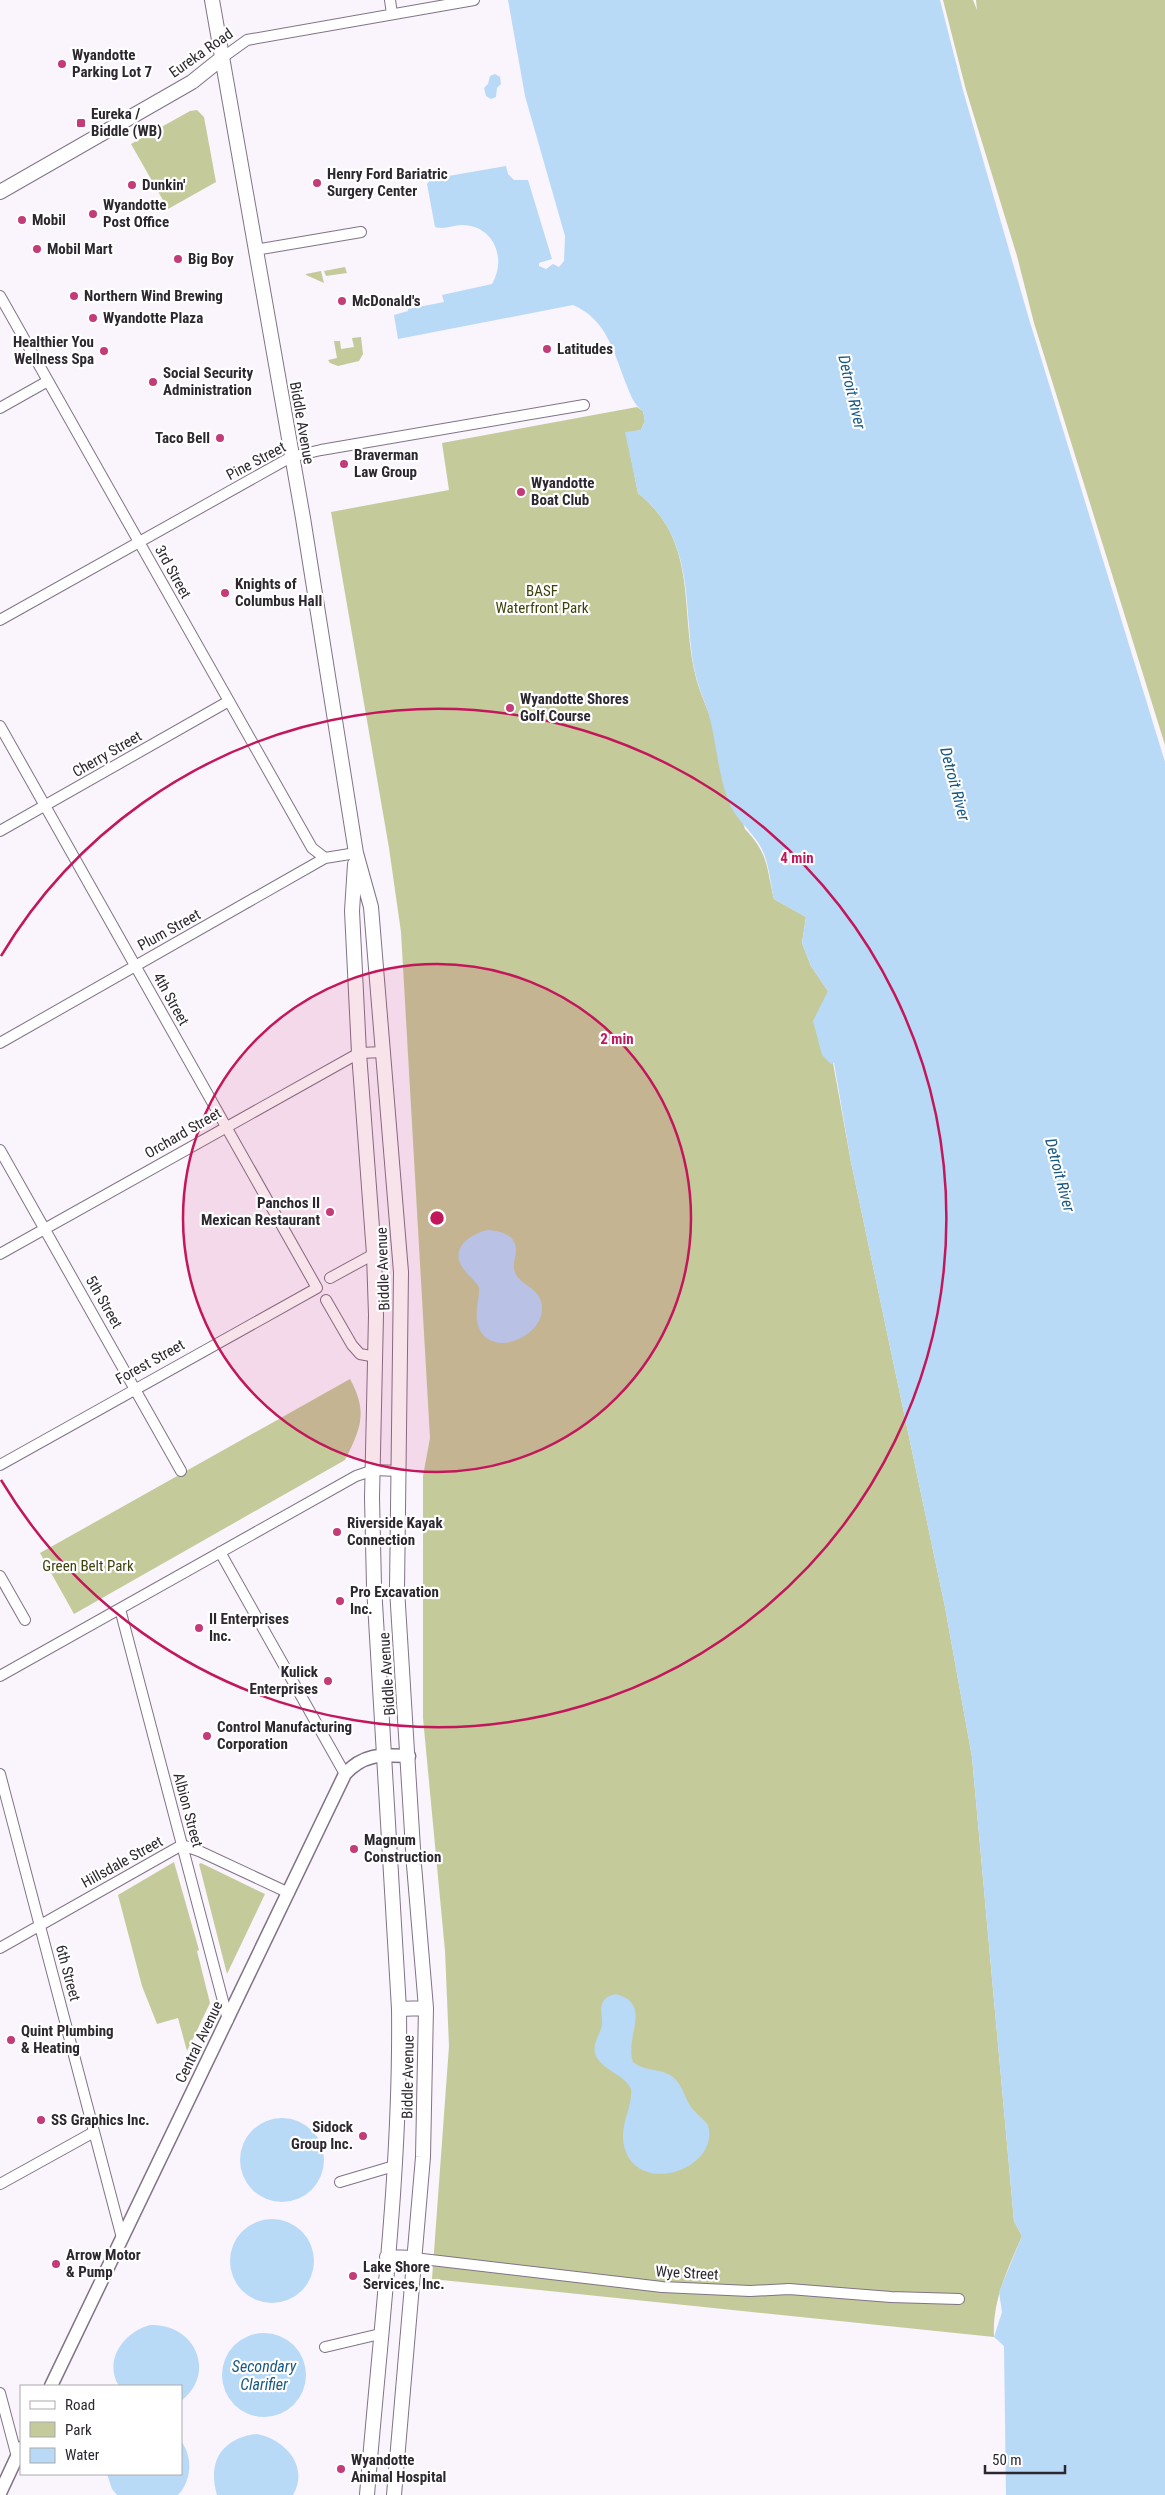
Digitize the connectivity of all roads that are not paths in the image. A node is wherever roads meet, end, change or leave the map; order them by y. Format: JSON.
{"nodes":[{"id":1,"x":212,"y":0,"type":"edge"},
{"id":2,"x":390,"y":0,"type":"edge"},
{"id":3,"x":474,"y":0,"type":"edge"},
{"id":4,"x":392,"y":14,"type":"junction"},
{"id":5,"x":222,"y":58,"type":"junction"},
{"id":6,"x":0,"y":192,"type":"edge"},
{"id":7,"x":361,"y":232,"type":"dead end"},
{"id":8,"x":255,"y":250,"type":"junction"},
{"id":9,"x":0,"y":296,"type":"edge"},
{"id":10,"x":48,"y":381,"type":"junction"},
{"id":11,"x":584,"y":405,"type":"dead end"},
{"id":12,"x":0,"y":408,"type":"edge"},
{"id":13,"x":291,"y":457,"type":"junction"},
{"id":14,"x":139,"y":541,"type":"junction"},
{"id":15,"x":0,"y":620,"type":"edge"},
{"id":16,"x":229,"y":701,"type":"junction"},
{"id":17,"x":0,"y":726,"type":"edge"},
{"id":18,"x":45,"y":806,"type":"junction"},
{"id":19,"x":0,"y":832,"type":"edge"},
{"id":20,"x":356,"y":853,"type":"junction"},
{"id":21,"x":325,"y":858,"type":"junction"},
{"id":22,"x":136,"y":966,"type":"junction"},
{"id":23,"x":0,"y":1043,"type":"edge"},
{"id":24,"x":359,"y":1052,"type":"junction"},
{"id":25,"x":384,"y":1052,"type":"junction"},
{"id":26,"x":226,"y":1126,"type":"junction"},
{"id":27,"x":0,"y":1150,"type":"edge"},
{"id":28,"x":44,"y":1229,"type":"junction"},
{"id":29,"x":0,"y":1254,"type":"edge"},
{"id":30,"x":374,"y":1254,"type":"junction"},
{"id":31,"x":330,"y":1278,"type":"dead end"},
{"id":32,"x":317,"y":1288,"type":"joint"},
{"id":33,"x":326,"y":1300,"type":"dead end"},
{"id":34,"x":376,"y":1357,"type":"junction"},
{"id":35,"x":135,"y":1388,"type":"junction"},
{"id":36,"x":0,"y":1465,"type":"edge"},
{"id":37,"x":374,"y":1470,"type":"junction"},
{"id":38,"x":181,"y":1471,"type":"dead end"},
{"id":39,"x":398,"y":1471,"type":"junction"},
{"id":40,"x":220,"y":1552,"type":"junction"},
{"id":41,"x":0,"y":1576,"type":"edge"},
{"id":42,"x":120,"y":1609,"type":"junction"},
{"id":43,"x":25,"y":1620,"type":"dead end"},
{"id":44,"x":0,"y":1676,"type":"edge"},
{"id":45,"x":384,"y":1756,"type":"junction"},
{"id":46,"x":409,"y":1756,"type":"junction"},
{"id":47,"x":0,"y":1774,"type":"edge"},
{"id":48,"x":345,"y":1774,"type":"junction"},
{"id":49,"x":182,"y":1846,"type":"junction"},
{"id":50,"x":289,"y":1893,"type":"junction"},
{"id":51,"x":40,"y":1926,"type":"junction"},
{"id":52,"x":0,"y":1948,"type":"edge"},
{"id":53,"x":426,"y":2008,"type":"junction"},
{"id":54,"x":399,"y":2009,"type":"junction"},
{"id":55,"x":228,"y":2020,"type":"junction"},
{"id":56,"x":94,"y":2132,"type":"junction"},
{"id":57,"x":394,"y":2166,"type":"junction"},
{"id":58,"x":340,"y":2182,"type":"dead end"},
{"id":59,"x":0,"y":2184,"type":"edge"},
{"id":60,"x":122,"y":2238,"type":"junction"},
{"id":61,"x":387,"y":2257,"type":"junction"},
{"id":62,"x":414,"y":2258,"type":"junction"},
{"id":63,"x":959,"y":2299,"type":"dead end"},
{"id":64,"x":380,"y":2334,"type":"junction"},
{"id":65,"x":326,"y":2347,"type":"dead end"},
{"id":66,"x":51,"y":2385,"type":"edge"},
{"id":67,"x":0,"y":2393,"type":"edge"},
{"id":68,"x":19,"y":2453,"type":"edge"},
{"id":69,"x":0,"y":2493,"type":"edge"},
{"id":70,"x":367,"y":2495,"type":"edge"},
{"id":71,"x":394,"y":2495,"type":"edge"}],
"edges":[{"from":1,"to":5,"type":"main road","name":"Biddle Avenue"},
{"from":2,"to":4,"type":"street"},
{"from":3,"to":4,"type":"street","name":"Eureka Road"},
{"from":4,"to":5,"type":"street","name":"Eureka Road"},
{"from":5,"to":6,"type":"main road","name":"Eureka Road"},
{"from":5,"to":8,"type":"main road","name":"Biddle Avenue"},
{"from":7,"to":8,"type":"street"},
{"from":8,"to":13,"type":"main road","name":"Biddle Avenue"},
{"from":9,"to":10,"type":"street","name":"3rd Street"},
{"from":10,"to":12,"type":"street"},
{"from":10,"to":14,"type":"street","name":"3rd Street"},
{"from":11,"to":13,"type":"street","name":"Pine Street"},
{"from":13,"to":14,"type":"street","name":"Pine Street"},
{"from":13,"to":20,"type":"main road","name":"Biddle Avenue"},
{"from":14,"to":15,"type":"street","name":"Pine Street"},
{"from":14,"to":16,"type":"street","name":"3rd Street"},
{"from":16,"to":18,"type":"street","name":"Cherry Street"},
{"from":16,"to":21,"type":"street","name":"3rd Street"},
{"from":17,"to":18,"type":"street","name":"4th Street"},
{"from":18,"to":19,"type":"street","name":"Cherry Street"},
{"from":18,"to":22,"type":"street","name":"4th Street"},
{"from":20,"to":21,"type":"street","name":"Plum Street"},
{"from":20,"to":24,"type":"main road","name":"Biddle Avenue"},
{"from":20,"to":25,"type":"main road","name":"Biddle Avenue"},
{"from":21,"to":22,"type":"street","name":"Plum Street"},
{"from":22,"to":23,"type":"street","name":"Plum Street"},
{"from":22,"to":26,"type":"street","name":"4th Street"},
{"from":24,"to":25,"type":"street","name":"Orchard Street"},
{"from":24,"to":26,"type":"street","name":"Orchard Street"},
{"from":24,"to":30,"type":"main road","name":"Biddle Avenue"},
{"from":25,"to":39,"type":"main road","name":"Biddle Avenue"},
{"from":26,"to":28,"type":"street","name":"Orchard Street"},
{"from":26,"to":32,"type":"street","name":"4th Street"},
{"from":27,"to":28,"type":"street","name":"5th Street"},
{"from":28,"to":29,"type":"street","name":"Orchard Street"},
{"from":28,"to":35,"type":"street","name":"5th Street"},
{"from":30,"to":31,"type":"street"},
{"from":30,"to":34,"type":"main road","name":"Biddle Avenue"},
{"from":32,"to":35,"type":"street","name":"Forest Street"},
{"from":33,"to":34,"type":"street"},
{"from":34,"to":37,"type":"main road","name":"Biddle Avenue"},
{"from":35,"to":36,"type":"street","name":"Forest Street"},
{"from":35,"to":38,"type":"street","name":"5th Street"},
{"from":37,"to":39,"type":"street"},
{"from":37,"to":40,"type":"street"},
{"from":37,"to":45,"type":"main road","name":"Biddle Avenue"},
{"from":39,"to":46,"type":"main road","name":"Biddle Avenue"},
{"from":40,"to":42,"type":"street"},
{"from":40,"to":48,"type":"street"},
{"from":41,"to":43,"type":"street"},
{"from":42,"to":44,"type":"street"},
{"from":42,"to":49,"type":"street","name":"Albion Street"},
{"from":45,"to":46,"type":"street","name":"Central Avenue"},
{"from":45,"to":48,"type":"street","name":"Central Avenue"},
{"from":45,"to":54,"type":"main road","name":"Biddle Avenue"},
{"from":46,"to":53,"type":"main road","name":"Biddle Avenue"},
{"from":47,"to":51,"type":"street","name":"6th Street"},
{"from":48,"to":50,"type":"street","name":"Central Avenue"},
{"from":49,"to":50,"type":"street","name":"Hillsdale Street"},
{"from":49,"to":51,"type":"street","name":"Hillsdale Street"},
{"from":49,"to":55,"type":"street","name":"Albion Street"},
{"from":50,"to":55,"type":"street","name":"Central Avenue"},
{"from":51,"to":52,"type":"street","name":"Hillsdale Street"},
{"from":51,"to":56,"type":"street","name":"6th Street"},
{"from":53,"to":54,"type":"main road"},
{"from":53,"to":62,"type":"main road","name":"Biddle Avenue"},
{"from":54,"to":57,"type":"main road","name":"Biddle Avenue"},
{"from":55,"to":60,"type":"street","name":"Central Avenue"},
{"from":56,"to":59,"type":"street"},
{"from":56,"to":60,"type":"street","name":"6th Street"},
{"from":57,"to":58,"type":"street"},
{"from":57,"to":61,"type":"main road","name":"Biddle Avenue"},
{"from":60,"to":66,"type":"street","name":"Central Avenue"},
{"from":61,"to":62,"type":"main road"},
{"from":61,"to":64,"type":"main road","name":"Biddle Avenue"},
{"from":62,"to":63,"type":"street","name":"Wye Street"},
{"from":62,"to":71,"type":"main road","name":"Biddle Avenue"},
{"from":64,"to":65,"type":"street"},
{"from":64,"to":70,"type":"main road","name":"Biddle Avenue"},
{"from":67,"to":68,"type":"street"},
{"from":68,"to":69,"type":"street"}]}
